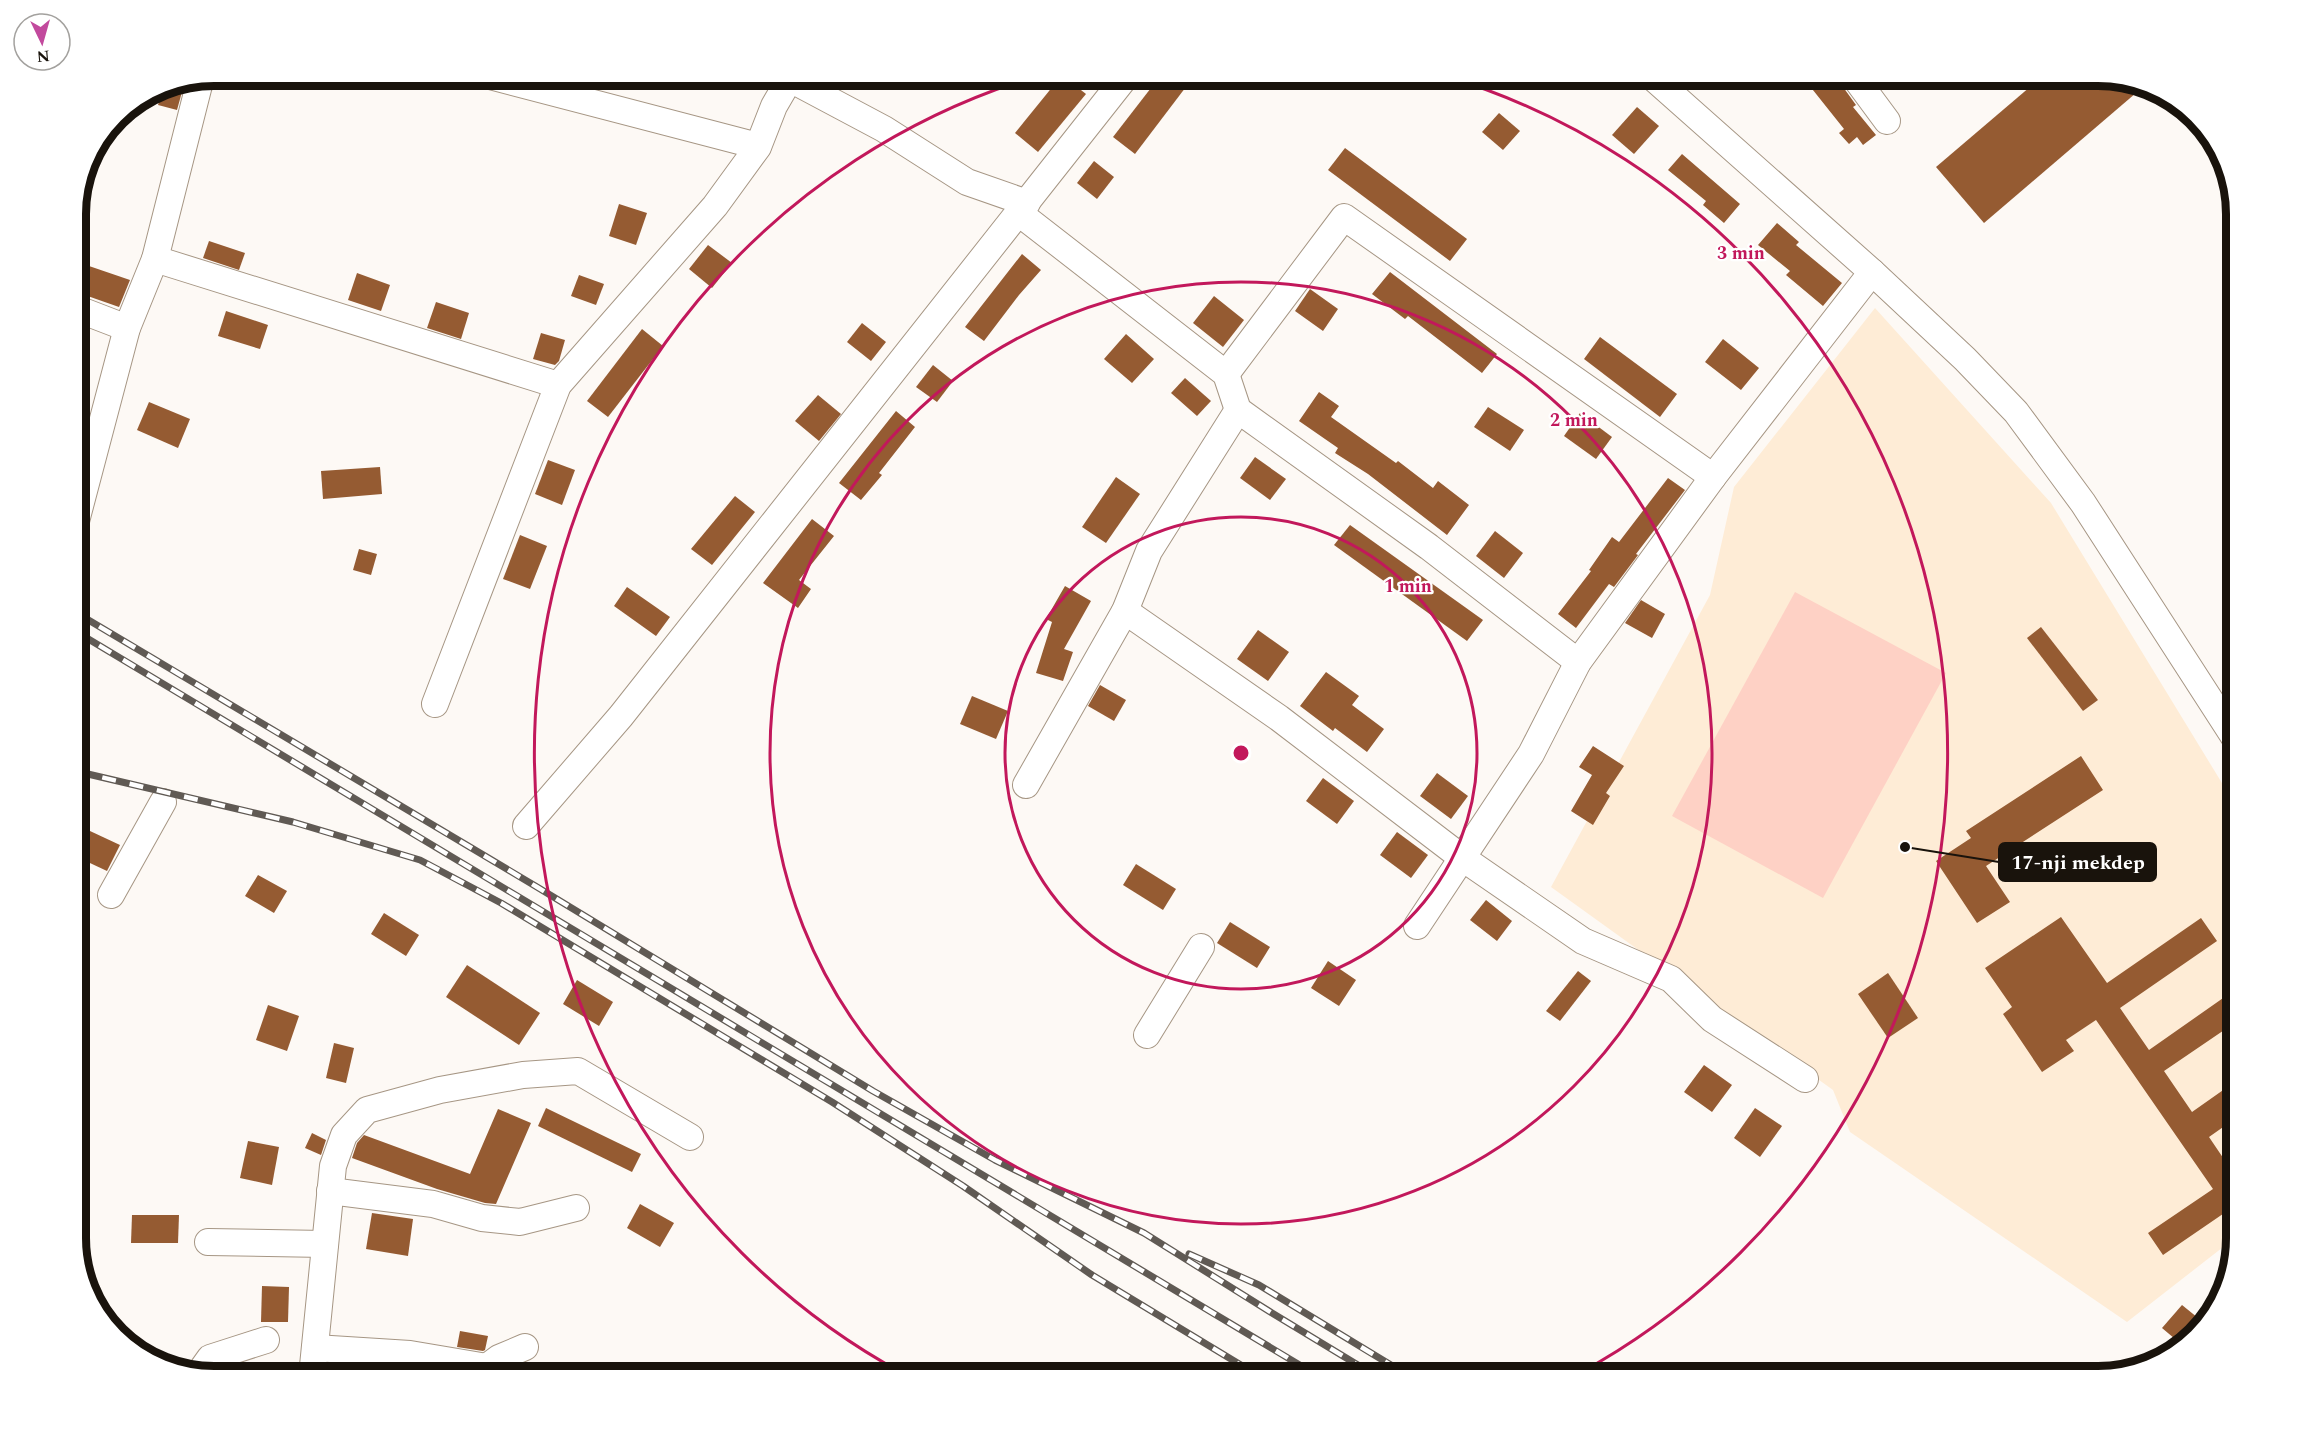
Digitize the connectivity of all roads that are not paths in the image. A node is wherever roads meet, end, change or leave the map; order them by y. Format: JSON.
{"nodes":[{"id":1,"x":528,"y":86,"type":"edge"},
{"id":2,"x":786,"y":86,"type":"edge"},
{"id":3,"x":807,"y":86,"type":"edge"},
{"id":4,"x":1118,"y":86,"type":"edge"},
{"id":5,"x":1662,"y":86,"type":"edge"},
{"id":6,"x":1861,"y":86,"type":"edge"},
{"id":7,"x":198,"y":87,"type":"edge"},
{"id":8,"x":1887,"y":121,"type":"dead end"},
{"id":9,"x":758,"y":146,"type":"junction"},
{"id":10,"x":1023,"y":208,"type":"junction"},
{"id":11,"x":155,"y":259,"type":"junction"},
{"id":12,"x":1872,"y":272,"type":"junction"},
{"id":13,"x":86,"y":312,"type":"edge"},
{"id":14,"x":127,"y":328,"type":"junction"},
{"id":15,"x":1226,"y":374,"type":"junction"},
{"id":16,"x":558,"y":385,"type":"junction"},
{"id":17,"x":1238,"y":410,"type":"junction"},
{"id":18,"x":1713,"y":477,"type":"junction"},
{"id":19,"x":86,"y":483,"type":"edge"},
{"id":20,"x":1125,"y":611,"type":"junction"},
{"id":21,"x":1578,"y":662,"type":"junction"},
{"id":22,"x":435,"y":704,"type":"dead end"},
{"id":23,"x":2226,"y":724,"type":"edge"},
{"id":24,"x":1026,"y":785,"type":"dead end"},
{"id":25,"x":163,"y":802,"type":"dead end"},
{"id":26,"x":526,"y":826,"type":"dead end"},
{"id":27,"x":1461,"y":856,"type":"junction"},
{"id":28,"x":111,"y":895,"type":"dead end"},
{"id":29,"x":1417,"y":926,"type":"dead end"},
{"id":30,"x":1201,"y":947,"type":"dead end"},
{"id":31,"x":1147,"y":1035,"type":"dead end"},
{"id":32,"x":1805,"y":1079,"type":"dead end"},
{"id":33,"x":690,"y":1137,"type":"dead end"},
{"id":34,"x":330,"y":1191,"type":"junction"},
{"id":35,"x":576,"y":1208,"type":"dead end"},
{"id":36,"x":208,"y":1242,"type":"dead end"},
{"id":37,"x":325,"y":1244,"type":"junction"},
{"id":38,"x":266,"y":1340,"type":"dead end"},
{"id":39,"x":525,"y":1347,"type":"dead end"},
{"id":40,"x":315,"y":1348,"type":"junction"},
{"id":41,"x":205,"y":1365,"type":"edge"},
{"id":42,"x":313,"y":1366,"type":"edge"},
{"id":43,"x":481,"y":1366,"type":"edge"},
{"id":44,"x":488,"y":1366,"type":"edge"}],
"edges":[{"from":1,"to":9,"type":"street"},
{"from":2,"to":9,"type":"street"},
{"from":3,"to":10,"type":"street"},
{"from":4,"to":10,"type":"street"},
{"from":5,"to":12,"type":"street"},
{"from":6,"to":8,"type":"street"},
{"from":7,"to":11,"type":"street"},
{"from":9,"to":16,"type":"street"},
{"from":10,"to":15,"type":"street"},
{"from":10,"to":26,"type":"street"},
{"from":11,"to":14,"type":"street"},
{"from":11,"to":16,"type":"street"},
{"from":12,"to":18,"type":"street"},
{"from":12,"to":23,"type":"street"},
{"from":13,"to":14,"type":"street"},
{"from":14,"to":19,"type":"street"},
{"from":15,"to":17,"type":"street"},
{"from":15,"to":18,"type":"street"},
{"from":16,"to":22,"type":"street"},
{"from":17,"to":20,"type":"street"},
{"from":17,"to":21,"type":"street"},
{"from":18,"to":21,"type":"street"},
{"from":20,"to":24,"type":"street"},
{"from":20,"to":27,"type":"street"},
{"from":21,"to":27,"type":"street"},
{"from":25,"to":28,"type":"street"},
{"from":27,"to":29,"type":"street"},
{"from":27,"to":32,"type":"street"},
{"from":30,"to":31,"type":"street"},
{"from":33,"to":34,"type":"street"},
{"from":34,"to":35,"type":"street"},
{"from":34,"to":37,"type":"street"},
{"from":36,"to":37,"type":"street"},
{"from":37,"to":40,"type":"street"},
{"from":38,"to":41,"type":"street"},
{"from":39,"to":44,"type":"street"},
{"from":40,"to":42,"type":"street"},
{"from":40,"to":43,"type":"street"}]}
